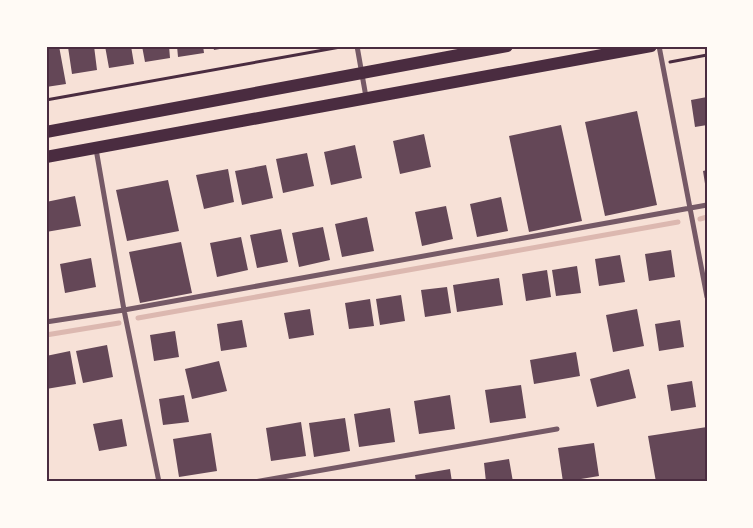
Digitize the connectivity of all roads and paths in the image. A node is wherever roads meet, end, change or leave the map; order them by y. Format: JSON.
{"nodes":[{"id":1,"x":346,"y":46,"type":"edge"},
{"id":2,"x":357,"y":46,"type":"edge"},
{"id":3,"x":507,"y":46,"type":"edge"},
{"id":4,"x":651,"y":46,"type":"edge"},
{"id":5,"x":659,"y":46,"type":"edge"},
{"id":6,"x":707,"y":55,"type":"edge"},
{"id":7,"x":662,"y":63,"type":"junction"},
{"id":8,"x":362,"y":73,"type":"junction"},
{"id":9,"x":367,"y":99,"type":"junction"},
{"id":10,"x":46,"y":100,"type":"edge"},
{"id":11,"x":46,"y":132,"type":"edge"},
{"id":12,"x":96,"y":148,"type":"junction"},
{"id":13,"x":46,"y":157,"type":"edge"},
{"id":14,"x":707,"y":205,"type":"edge"},
{"id":15,"x":690,"y":208,"type":"junction"},
{"id":16,"x":707,"y":297,"type":"edge"},
{"id":17,"x":124,"y":310,"type":"junction"},
{"id":18,"x":46,"y":322,"type":"edge"},
{"id":19,"x":557,"y":429,"type":"dead end"},
{"id":20,"x":159,"y":482,"type":"edge"},
{"id":21,"x":254,"y":482,"type":"edge"}],
"edges":[{"from":1,"to":10,"type":"path"},
{"from":2,"to":8,"type":"street"},
{"from":3,"to":8,"type":"main road"},
{"from":4,"to":9,"type":"main road"},
{"from":5,"to":7,"type":"street"},
{"from":6,"to":7,"type":"path"},
{"from":7,"to":15,"type":"street"},
{"from":8,"to":9,"type":"street"},
{"from":8,"to":11,"type":"main road"},
{"from":9,"to":12,"type":"main road"},
{"from":12,"to":13,"type":"main road"},
{"from":12,"to":17,"type":"street"},
{"from":14,"to":15,"type":"street"},
{"from":15,"to":16,"type":"street"},
{"from":15,"to":17,"type":"street"},
{"from":17,"to":18,"type":"street"},
{"from":17,"to":20,"type":"street"},
{"from":19,"to":21,"type":"street"}]}
